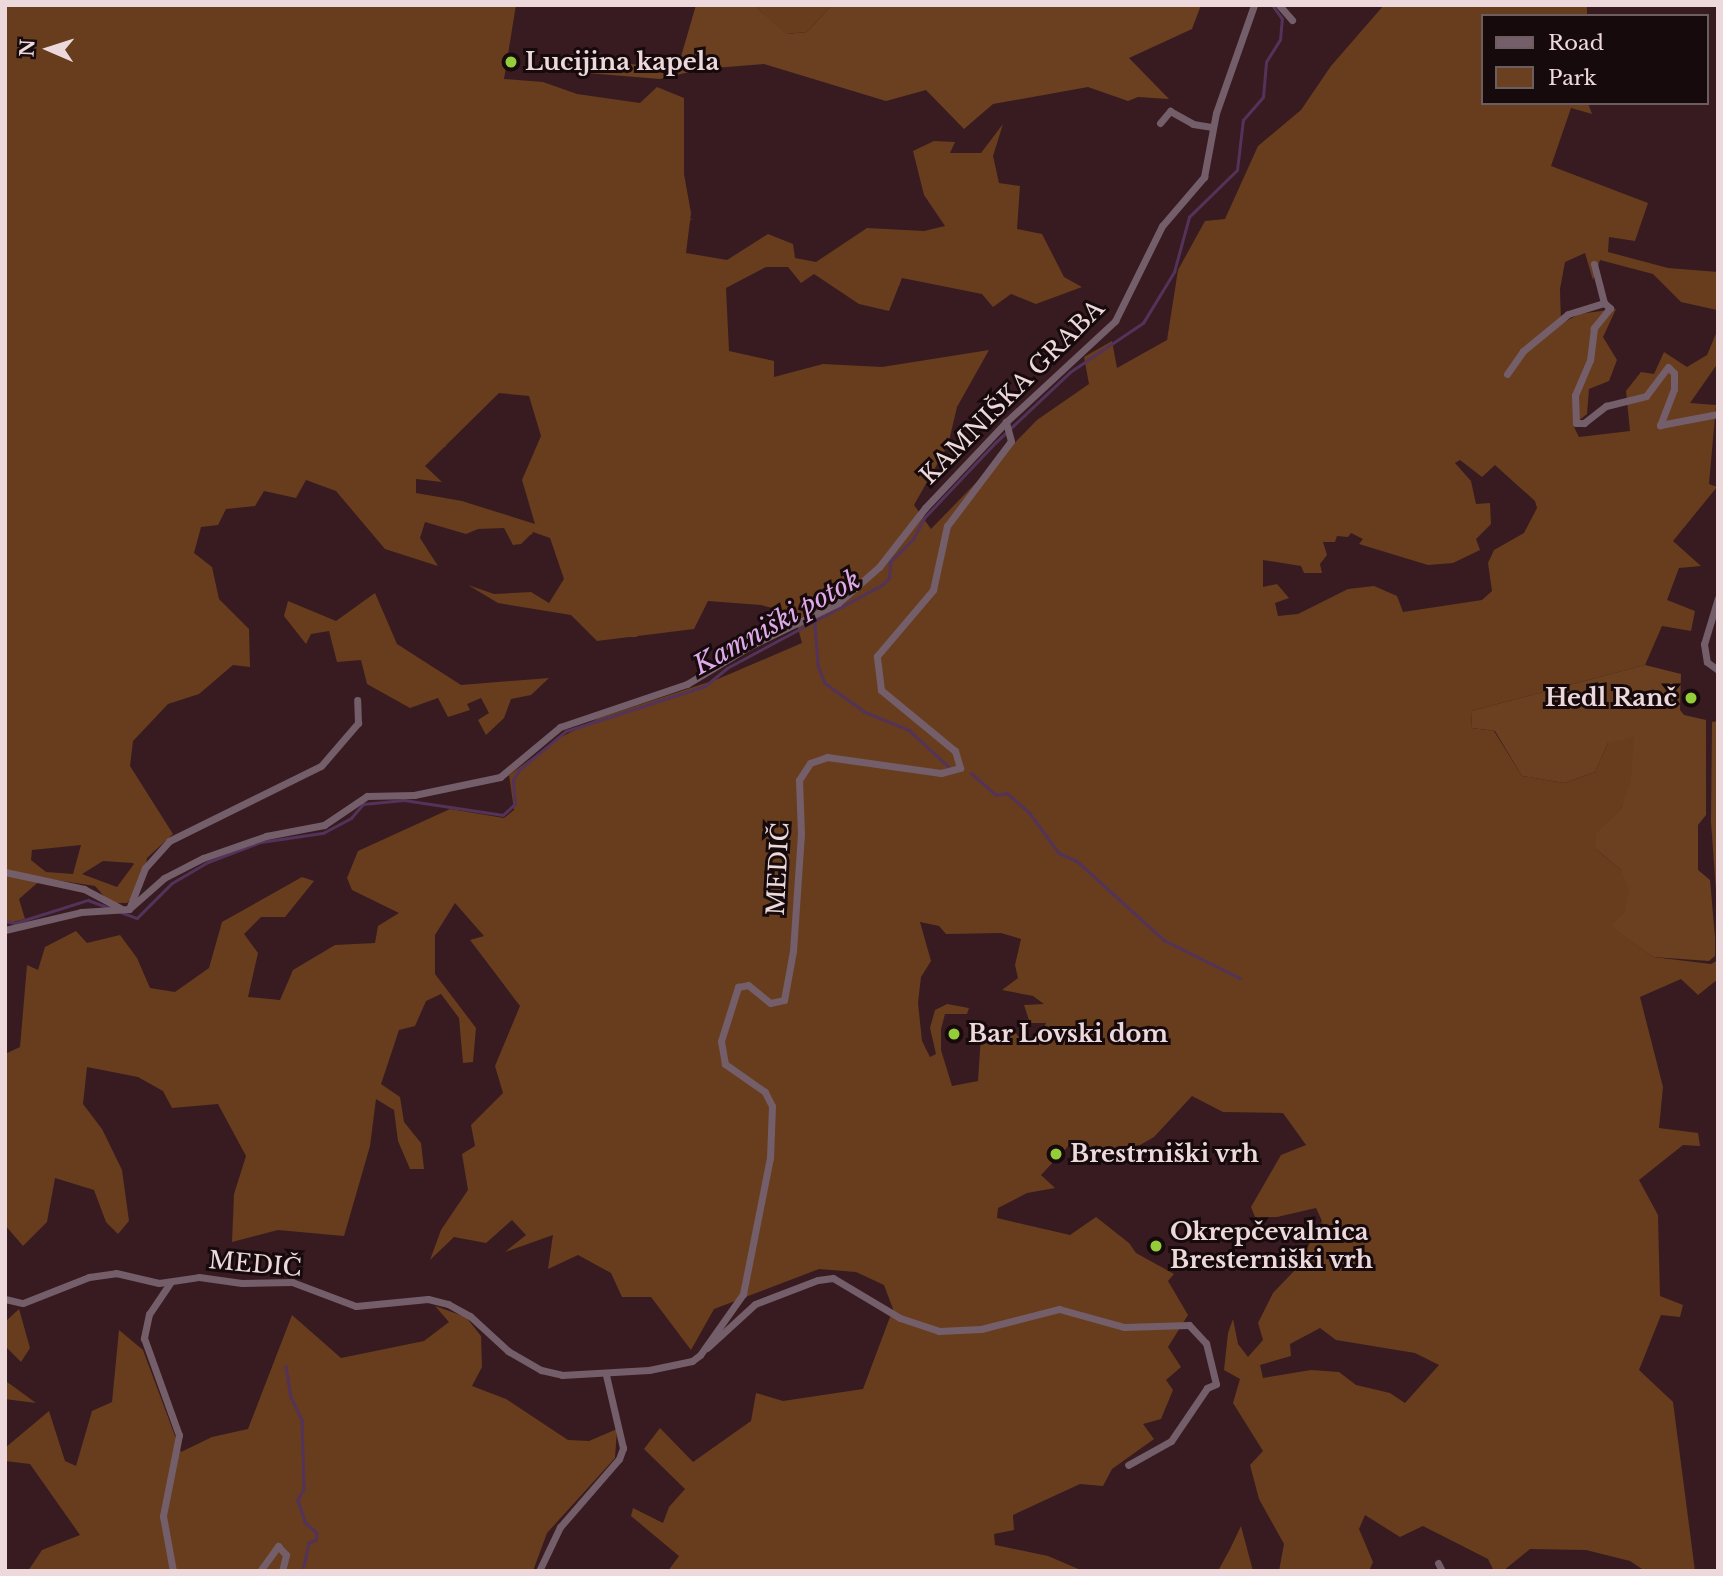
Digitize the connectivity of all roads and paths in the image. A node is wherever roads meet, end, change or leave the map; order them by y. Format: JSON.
{"nodes":[{"id":1,"x":1254,"y":5,"type":"edge"},
{"id":2,"x":1279,"y":5,"type":"edge"},
{"id":3,"x":1293,"y":20,"type":"dead end"},
{"id":4,"x":1160,"y":123,"type":"dead end"},
{"id":5,"x":1213,"y":127,"type":"junction"},
{"id":6,"x":1594,"y":264,"type":"dead end"},
{"id":7,"x":1604,"y":303,"type":"junction"},
{"id":8,"x":1507,"y":374,"type":"dead end"},
{"id":9,"x":1718,"y":414,"type":"edge"},
{"id":10,"x":1009,"y":427,"type":"junction"},
{"id":11,"x":1718,"y":598,"type":"edge"},
{"id":12,"x":1718,"y":670,"type":"edge"},
{"id":13,"x":357,"y":700,"type":"dead end"},
{"id":14,"x":5,"y":872,"type":"edge"},
{"id":15,"x":117,"y":908,"type":"junction"},
{"id":16,"x":129,"y":909,"type":"junction"},
{"id":17,"x":5,"y":930,"type":"edge"},
{"id":18,"x":170,"y":1283,"type":"junction"},
{"id":19,"x":5,"y":1299,"type":"edge"},
{"id":20,"x":707,"y":1348,"type":"junction"},
{"id":21,"x":606,"y":1376,"type":"junction"},
{"id":22,"x":1128,"y":1465,"type":"dead end"},
{"id":23,"x":1438,"y":1563,"type":"dead end"},
{"id":24,"x":173,"y":1571,"type":"edge"},
{"id":25,"x":260,"y":1571,"type":"edge"},
{"id":26,"x":282,"y":1571,"type":"edge"},
{"id":27,"x":539,"y":1571,"type":"edge"},
{"id":28,"x":1442,"y":1571,"type":"edge"}],
"edges":[{"from":1,"to":5,"type":"street","name":"KAMNIŠKA GRABA"},
{"from":2,"to":3,"type":"street"},
{"from":4,"to":5,"type":"street"},
{"from":5,"to":10,"type":"street","name":"KAMNIŠKA GRABA"},
{"from":6,"to":7,"type":"street"},
{"from":7,"to":8,"type":"street"},
{"from":7,"to":9,"type":"street"},
{"from":10,"to":16,"type":"street","name":"KAMNIŠKA GRABA"},
{"from":10,"to":20,"type":"street","name":"MEDIČ"},
{"from":11,"to":12,"type":"street"},
{"from":13,"to":16,"type":"street"},
{"from":14,"to":15,"type":"street"},
{"from":15,"to":16,"type":"street"},
{"from":15,"to":17,"type":"street"},
{"from":18,"to":19,"type":"street","name":"MEDIČ"},
{"from":18,"to":21,"type":"street","name":"MEDIČ"},
{"from":18,"to":24,"type":"street"},
{"from":20,"to":21,"type":"street","name":"MEDIČ"},
{"from":20,"to":22,"type":"street"},
{"from":21,"to":27,"type":"street"},
{"from":23,"to":28,"type":"street"},
{"from":25,"to":26,"type":"street"}]}
